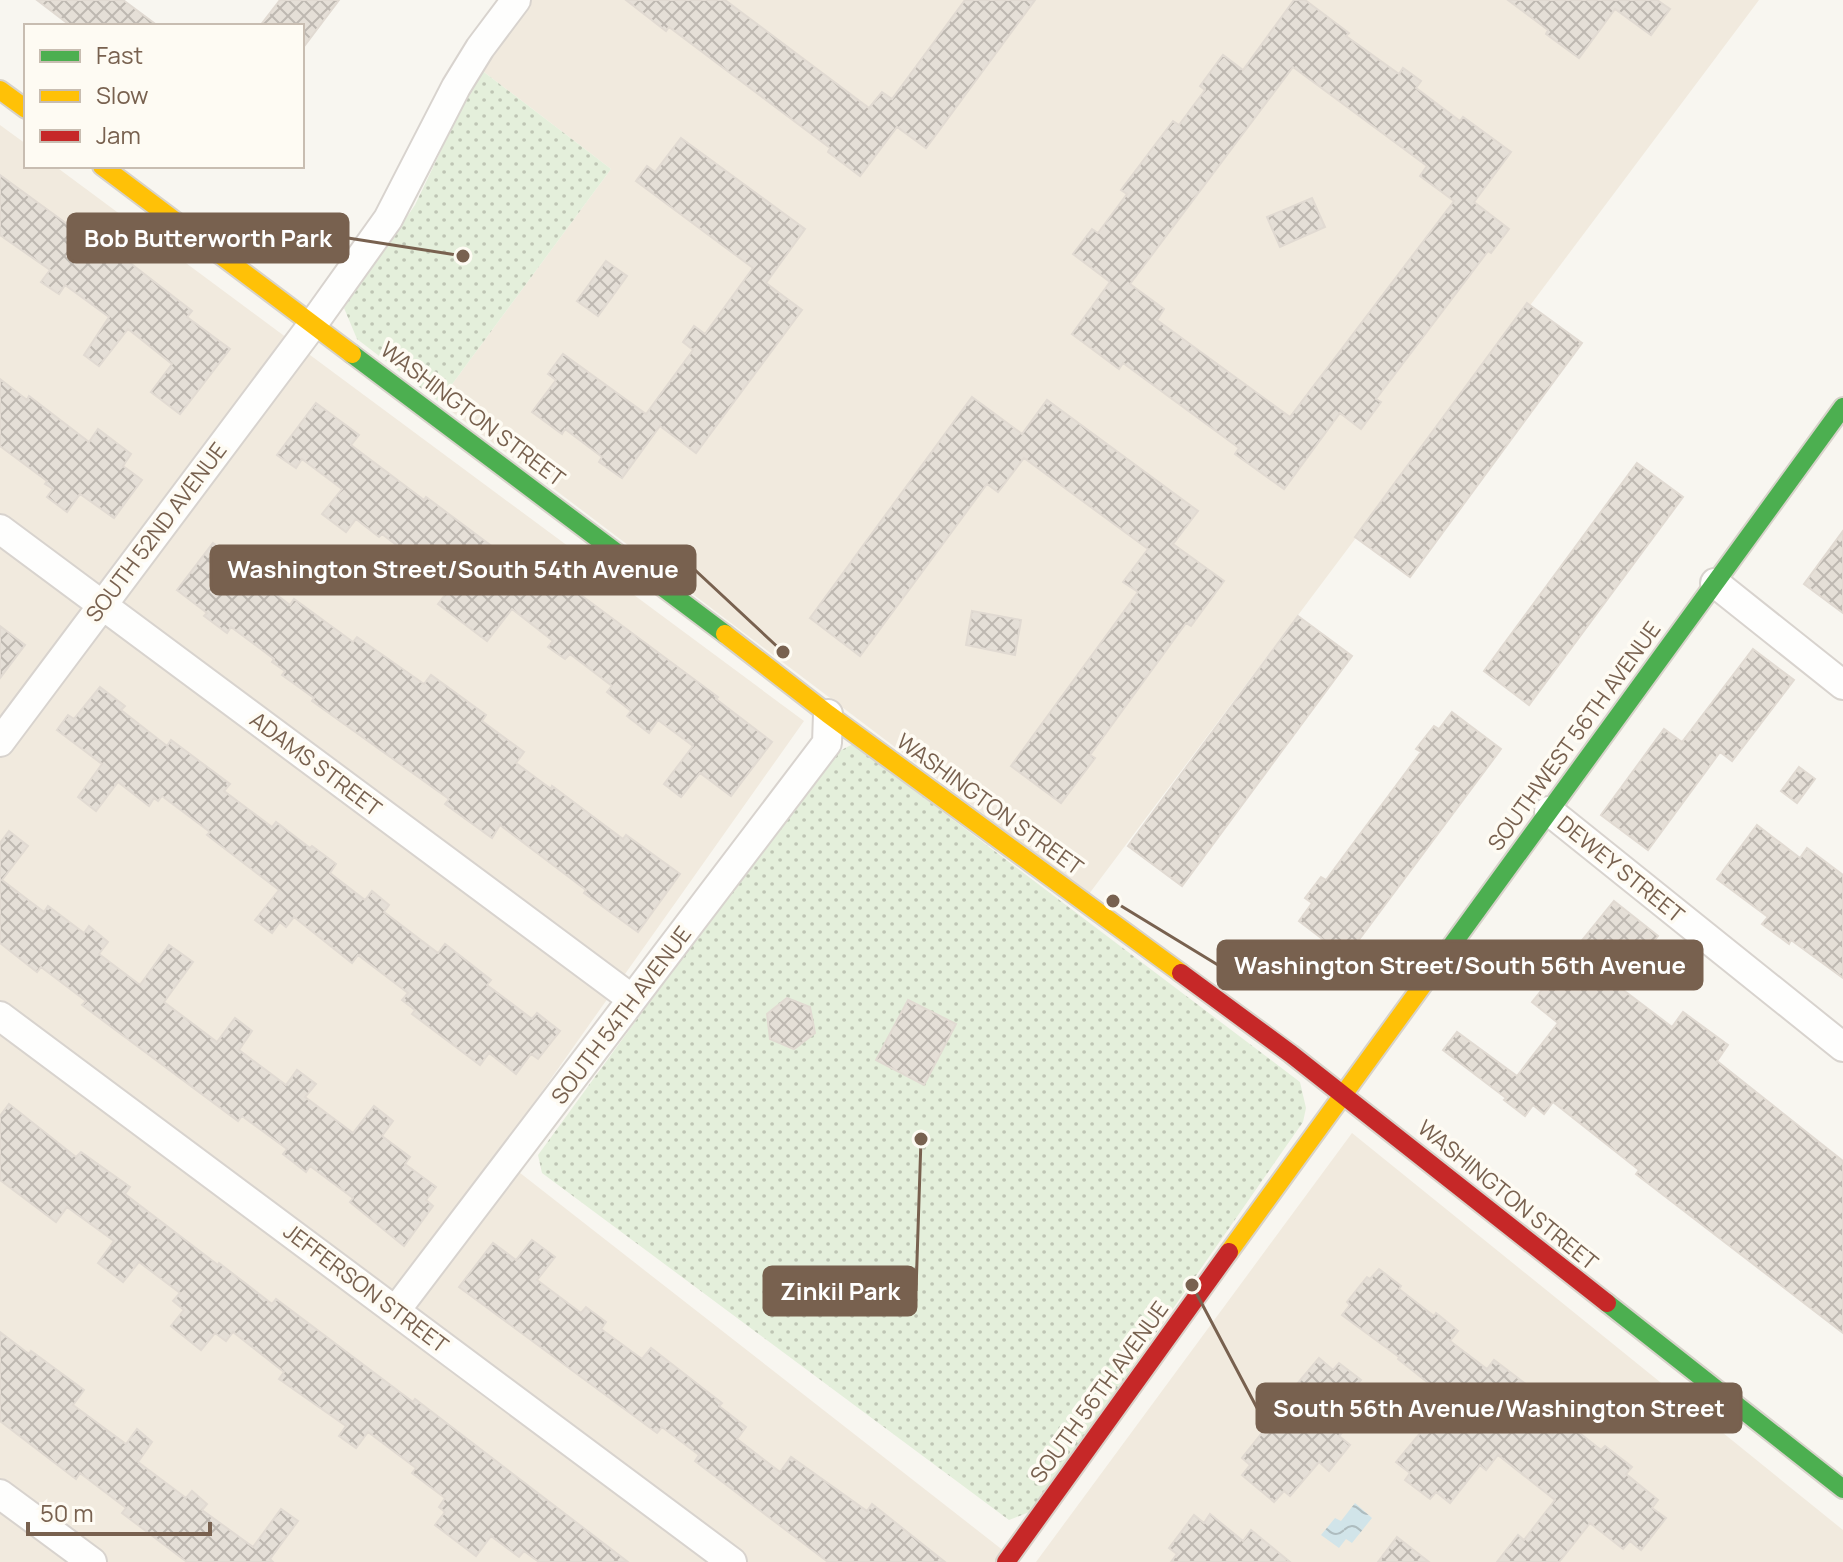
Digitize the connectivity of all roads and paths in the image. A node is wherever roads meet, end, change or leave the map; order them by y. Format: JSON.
{"nodes":[{"id":1,"x":516,"y":0,"type":"edge"},
{"id":2,"x":0,"y":90,"type":"edge"},
{"id":3,"x":24,"y":108,"type":"edge"},
{"id":4,"x":105,"y":168,"type":"edge"},
{"id":5,"x":313,"y":324,"type":"junction"},
{"id":6,"x":1843,"y":407,"type":"edge"},
{"id":7,"x":0,"y":529,"type":"edge"},
{"id":8,"x":1715,"y":583,"type":"junction"},
{"id":9,"x":101,"y":604,"type":"junction"},
{"id":10,"x":1843,"y":685,"type":"edge"},
{"id":11,"x":828,"y":714,"type":"junction"},
{"id":12,"x":0,"y":742,"type":"edge"},
{"id":13,"x":1549,"y":811,"type":"junction"},
{"id":14,"x":632,"y":999,"type":"junction"},
{"id":15,"x":0,"y":1016,"type":"edge"},
{"id":16,"x":1843,"y":1047,"type":"edge"},
{"id":17,"x":1343,"y":1094,"type":"junction"},
{"id":18,"x":396,"y":1310,"type":"junction"},
{"id":19,"x":1843,"y":1489,"type":"edge"},
{"id":20,"x":0,"y":1494,"type":"edge"},
{"id":21,"x":92,"y":1562,"type":"edge"},
{"id":22,"x":732,"y":1562,"type":"edge"},
{"id":23,"x":1006,"y":1562,"type":"edge"}],
"edges":[{"from":1,"to":5,"type":"street","name":"SOUTH 52ND AVENUE"},
{"from":2,"to":3,"type":"street"},
{"from":4,"to":5,"type":"street","name":"WASHINGTON STREET"},
{"from":5,"to":9,"type":"street","name":"SOUTH 52ND AVENUE"},
{"from":5,"to":11,"type":"street","name":"WASHINGTON STREET"},
{"from":6,"to":8,"type":"street","name":"SOUTHWEST 56TH AVENUE"},
{"from":7,"to":9,"type":"street","name":"ADAMS STREET"},
{"from":8,"to":10,"type":"street"},
{"from":8,"to":13,"type":"street","name":"SOUTHWEST 56TH AVENUE"},
{"from":9,"to":12,"type":"street","name":"SOUTH 52ND AVENUE"},
{"from":9,"to":14,"type":"street","name":"ADAMS STREET"},
{"from":11,"to":14,"type":"street","name":"SOUTH 54TH AVENUE"},
{"from":11,"to":17,"type":"street","name":"WASHINGTON STREET"},
{"from":13,"to":16,"type":"street","name":"DEWEY STREET"},
{"from":13,"to":17,"type":"street","name":"SOUTHWEST 56TH AVENUE"},
{"from":14,"to":18,"type":"street","name":"SOUTH 54TH AVENUE"},
{"from":15,"to":18,"type":"street","name":"JEFFERSON STREET"},
{"from":17,"to":19,"type":"street","name":"WASHINGTON STREET"},
{"from":17,"to":23,"type":"street","name":"SOUTH 56TH AVENUE"},
{"from":18,"to":22,"type":"street","name":"JEFFERSON STREET"},
{"from":20,"to":21,"type":"street"}]}
